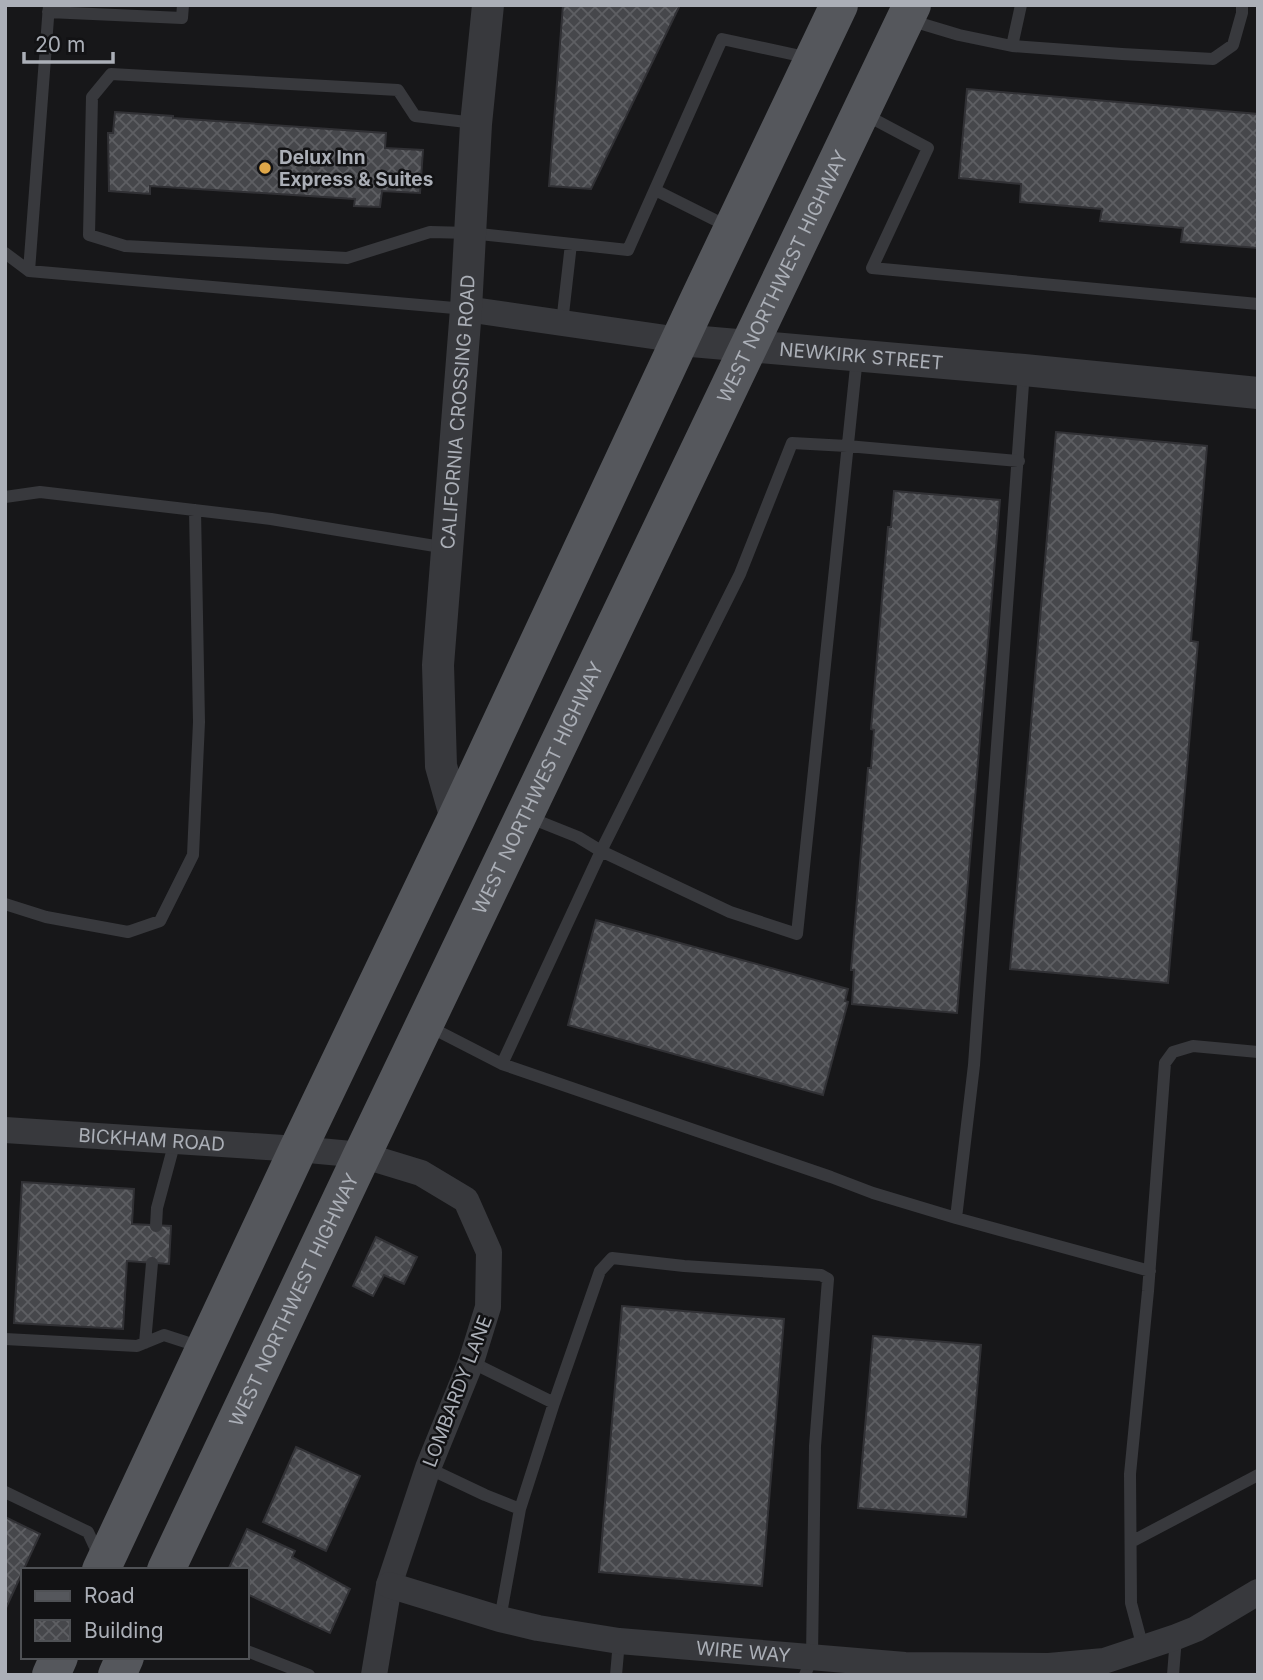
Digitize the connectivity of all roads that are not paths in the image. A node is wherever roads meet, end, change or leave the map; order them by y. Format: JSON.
{"nodes":[{"id":1,"x":183,"y":5,"type":"edge"},
{"id":2,"x":488,"y":5,"type":"edge"},
{"id":3,"x":839,"y":5,"type":"edge"},
{"id":4,"x":1021,"y":5,"type":"edge"},
{"id":5,"x":1242,"y":5,"type":"edge"},
{"id":6,"x":49,"y":9,"type":"edge"},
{"id":7,"x":909,"y":12,"type":"edge"},
{"id":8,"x":1012,"y":46,"type":"junction"},
{"id":9,"x":814,"y":59,"type":"junction"},
{"id":10,"x":861,"y":112,"type":"junction"},
{"id":11,"x":476,"y":124,"type":"junction"},
{"id":12,"x":655,"y":190,"type":"junction"},
{"id":13,"x":733,"y":229,"type":"junction"},
{"id":14,"x":470,"y":233,"type":"junction"},
{"id":15,"x":571,"y":244,"type":"junction"},
{"id":16,"x":5,"y":253,"type":"edge"},
{"id":17,"x":29,"y":271,"type":"junction"},
{"id":18,"x":1258,"y":304,"type":"edge"},
{"id":19,"x":466,"y":309,"type":"junction"},
{"id":20,"x":562,"y":323,"type":"junction"},
{"id":21,"x":680,"y":340,"type":"junction"},
{"id":22,"x":748,"y":347,"type":"junction"},
{"id":23,"x":857,"y":356,"type":"junction"},
{"id":24,"x":1024,"y":370,"type":"junction"},
{"id":25,"x":1258,"y":393,"type":"edge"},
{"id":26,"x":848,"y":446,"type":"junction"},
{"id":27,"x":1019,"y":461,"type":"junction"},
{"id":28,"x":5,"y":497,"type":"edge"},
{"id":29,"x":195,"y":510,"type":"junction"},
{"id":30,"x":447,"y":548,"type":"junction"},
{"id":31,"x":525,"y":815,"type":"junction"},
{"id":32,"x":456,"y":819,"type":"junction"},
{"id":33,"x":600,"y":851,"type":"junction"},
{"id":34,"x":5,"y":904,"type":"edge"},
{"id":35,"x":424,"y":1024,"type":"junction"},
{"id":36,"x":1258,"y":1052,"type":"edge"},
{"id":37,"x":502,"y":1064,"type":"junction"},
{"id":38,"x":5,"y":1130,"type":"edge"},
{"id":39,"x":176,"y":1141,"type":"junction"},
{"id":40,"x":298,"y":1149,"type":"junction"},
{"id":41,"x":362,"y":1155,"type":"junction"},
{"id":42,"x":956,"y":1218,"type":"junction"},
{"id":43,"x":156,"y":1226,"type":"dead end"},
{"id":44,"x":152,"y":1263,"type":"dead end"},
{"id":45,"x":1150,"y":1271,"type":"junction"},
{"id":46,"x":5,"y":1339,"type":"edge"},
{"id":47,"x":145,"y":1343,"type":"junction"},
{"id":48,"x":204,"y":1348,"type":"junction"},
{"id":49,"x":471,"y":1362,"type":"junction"},
{"id":50,"x":554,"y":1403,"type":"junction"},
{"id":51,"x":428,"y":1468,"type":"junction"},
{"id":52,"x":1258,"y":1475,"type":"edge"},
{"id":53,"x":5,"y":1492,"type":"edge"},
{"id":54,"x":520,"y":1508,"type":"junction"},
{"id":55,"x":1131,"y":1542,"type":"junction"},
{"id":56,"x":105,"y":1568,"type":"edge"},
{"id":57,"x":167,"y":1568,"type":"edge"},
{"id":58,"x":389,"y":1585,"type":"junction"},
{"id":59,"x":1258,"y":1592,"type":"edge"},
{"id":60,"x":500,"y":1619,"type":"junction"},
{"id":61,"x":1176,"y":1637,"type":"junction"},
{"id":62,"x":619,"y":1641,"type":"junction"},
{"id":63,"x":1143,"y":1648,"type":"junction"},
{"id":64,"x":248,"y":1651,"type":"edge"},
{"id":65,"x":58,"y":1659,"type":"edge"},
{"id":66,"x":124,"y":1659,"type":"edge"},
{"id":67,"x":808,"y":1666,"type":"edge"},
{"id":68,"x":51,"y":1675,"type":"edge"},
{"id":69,"x":117,"y":1675,"type":"edge"},
{"id":70,"x":309,"y":1675,"type":"edge"},
{"id":71,"x":374,"y":1675,"type":"edge"},
{"id":72,"x":616,"y":1675,"type":"edge"},
{"id":73,"x":1173,"y":1675,"type":"edge"}],
"edges":[{"from":1,"to":6,"type":"lane"},
{"from":2,"to":11,"type":"street","name":"CALIFORNIA CROSSING ROAD"},
{"from":3,"to":9,"type":"main road"},
{"from":4,"to":8,"type":"lane"},
{"from":5,"to":8,"type":"lane"},
{"from":6,"to":17,"type":"lane"},
{"from":7,"to":8,"type":"lane"},
{"from":7,"to":10,"type":"main road","name":"WEST NORTHWEST HIGHWAY"},
{"from":9,"to":12,"type":"lane"},
{"from":9,"to":13,"type":"main road"},
{"from":10,"to":18,"type":"lane"},
{"from":10,"to":22,"type":"main road","name":"WEST NORTHWEST HIGHWAY"},
{"from":11,"to":14,"type":"street","name":"CALIFORNIA CROSSING ROAD"},
{"from":11,"to":14,"type":"lane"},
{"from":12,"to":13,"type":"lane"},
{"from":12,"to":15,"type":"lane"},
{"from":13,"to":21,"type":"main road"},
{"from":14,"to":15,"type":"lane"},
{"from":14,"to":19,"type":"street","name":"CALIFORNIA CROSSING ROAD"},
{"from":15,"to":20,"type":"lane"},
{"from":16,"to":17,"type":"lane"},
{"from":17,"to":19,"type":"lane"},
{"from":19,"to":20,"type":"street","name":"NEWKIRK STREET"},
{"from":19,"to":30,"type":"street","name":"CALIFORNIA CROSSING ROAD"},
{"from":20,"to":21,"type":"street","name":"NEWKIRK STREET"},
{"from":21,"to":22,"type":"street","name":"NEWKIRK STREET"},
{"from":21,"to":32,"type":"main road"},
{"from":22,"to":23,"type":"street","name":"NEWKIRK STREET"},
{"from":22,"to":31,"type":"main road","name":"WEST NORTHWEST HIGHWAY"},
{"from":23,"to":24,"type":"street","name":"NEWKIRK STREET"},
{"from":23,"to":26,"type":"lane"},
{"from":24,"to":25,"type":"street","name":"NEWKIRK STREET"},
{"from":24,"to":27,"type":"lane"},
{"from":26,"to":27,"type":"lane"},
{"from":26,"to":33,"type":"lane"},
{"from":26,"to":33,"type":"lane"},
{"from":27,"to":42,"type":"lane"},
{"from":28,"to":29,"type":"lane"},
{"from":29,"to":30,"type":"lane"},
{"from":29,"to":34,"type":"lane"},
{"from":30,"to":32,"type":"street","name":"CALIFORNIA CROSSING ROAD"},
{"from":31,"to":33,"type":"lane"},
{"from":31,"to":35,"type":"main road","name":"WEST NORTHWEST HIGHWAY"},
{"from":32,"to":40,"type":"main road"},
{"from":33,"to":37,"type":"lane"},
{"from":35,"to":37,"type":"lane"},
{"from":35,"to":41,"type":"main road","name":"WEST NORTHWEST HIGHWAY"},
{"from":36,"to":45,"type":"lane"},
{"from":37,"to":42,"type":"lane"},
{"from":38,"to":39,"type":"street","name":"BICKHAM ROAD"},
{"from":39,"to":40,"type":"street","name":"BICKHAM ROAD"},
{"from":39,"to":43,"type":"lane"},
{"from":40,"to":41,"type":"street","name":"LOMBARDY LANE"},
{"from":40,"to":48,"type":"main road"},
{"from":41,"to":49,"type":"street","name":"LOMBARDY LANE"},
{"from":41,"to":57,"type":"main road","name":"WEST NORTHWEST HIGHWAY"},
{"from":42,"to":45,"type":"lane"},
{"from":44,"to":47,"type":"lane"},
{"from":45,"to":55,"type":"lane"},
{"from":46,"to":47,"type":"lane"},
{"from":47,"to":48,"type":"lane"},
{"from":48,"to":56,"type":"main road"},
{"from":49,"to":50,"type":"lane"},
{"from":49,"to":51,"type":"street","name":"LOMBARDY LANE"},
{"from":50,"to":54,"type":"lane"},
{"from":50,"to":67,"type":"lane"},
{"from":51,"to":54,"type":"lane"},
{"from":51,"to":58,"type":"street","name":"LOMBARDY LANE"},
{"from":52,"to":55,"type":"lane"},
{"from":53,"to":56,"type":"lane"},
{"from":54,"to":60,"type":"lane"},
{"from":55,"to":63,"type":"lane"},
{"from":58,"to":60,"type":"street","name":"WIRE WAY"},
{"from":58,"to":71,"type":"street","name":"LOMBARDY LANE"},
{"from":59,"to":61,"type":"street","name":"WIRE WAY"},
{"from":60,"to":62,"type":"street","name":"WIRE WAY"},
{"from":61,"to":63,"type":"street","name":"WIRE WAY"},
{"from":61,"to":73,"type":"lane"},
{"from":62,"to":67,"type":"street","name":"WIRE WAY"},
{"from":62,"to":72,"type":"lane"},
{"from":63,"to":67,"type":"street","name":"WIRE WAY"},
{"from":64,"to":70,"type":"lane"},
{"from":65,"to":68,"type":"main road"},
{"from":66,"to":69,"type":"main road"}]}
